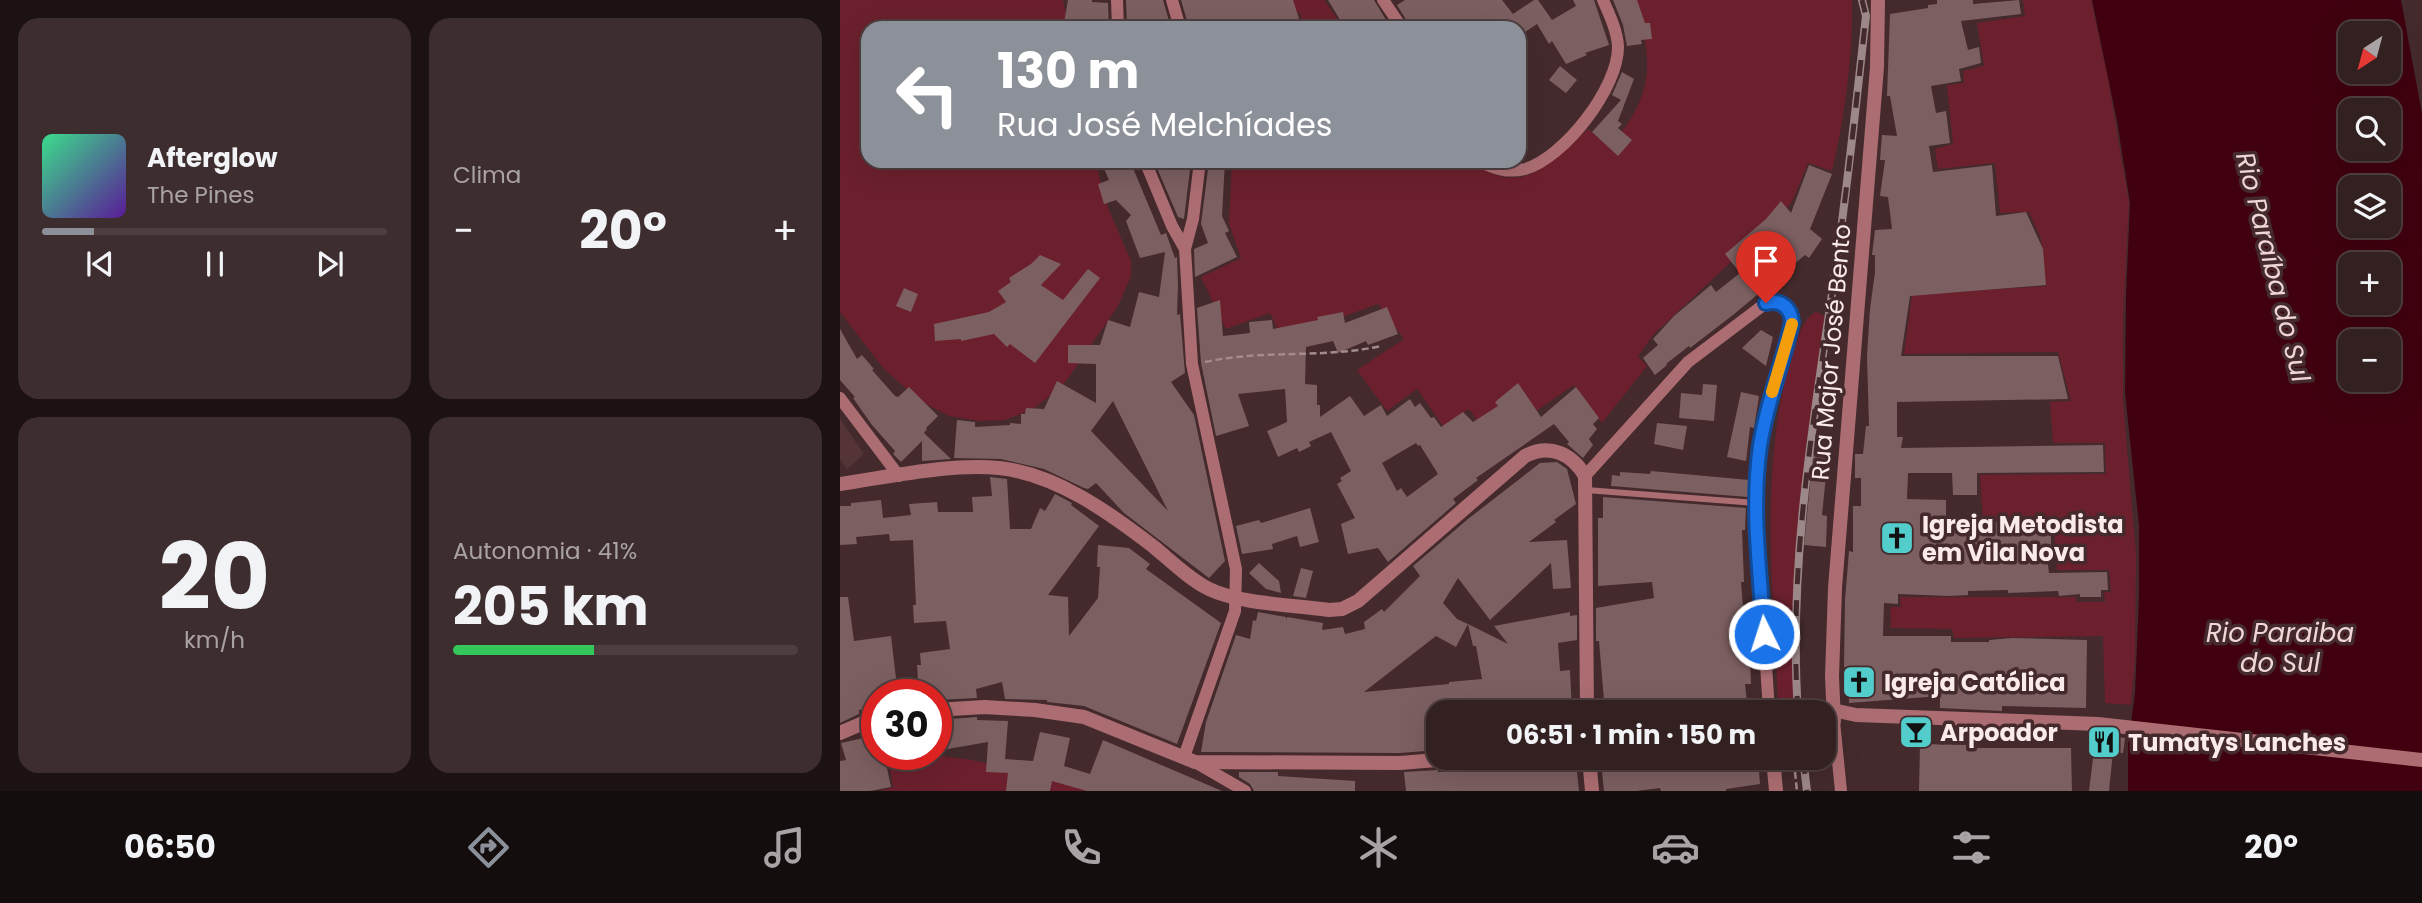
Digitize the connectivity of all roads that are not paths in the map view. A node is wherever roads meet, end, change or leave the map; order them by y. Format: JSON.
{"nodes":[{"id":1,"x":1116,"y":0,"type":"edge"},
{"id":2,"x":1172,"y":0,"type":"edge"},
{"id":3,"x":1383,"y":0,"type":"edge"},
{"id":4,"x":1602,"y":0,"type":"edge"},
{"id":5,"x":1878,"y":0,"type":"edge"},
{"id":6,"x":1118,"y":21,"type":"edge"},
{"id":7,"x":1178,"y":21,"type":"edge"},
{"id":8,"x":1397,"y":21,"type":"edge"},
{"id":9,"x":1148,"y":168,"type":"edge"},
{"id":10,"x":1199,"y":168,"type":"edge"},
{"id":11,"x":1497,"y":168,"type":"edge"},
{"id":12,"x":1525,"y":168,"type":"edge"},
{"id":13,"x":1526,"y":168,"type":"edge"},
{"id":14,"x":1185,"y":249,"type":"junction"},
{"id":15,"x":840,"y":398,"type":"edge"},
{"id":16,"x":899,"y":476,"type":"junction"},
{"id":17,"x":1586,"y":483,"type":"junction"},
{"id":18,"x":840,"y":484,"type":"edge"},
{"id":19,"x":1755,"y":503,"type":"junction"},
{"id":20,"x":1237,"y":598,"type":"junction"},
{"id":21,"x":1587,"y":700,"type":"edge"},
{"id":22,"x":1768,"y":700,"type":"edge"},
{"id":23,"x":1831,"y":700,"type":"edge"},
{"id":24,"x":952,"y":709,"type":"edge"},
{"id":25,"x":1836,"y":717,"type":"edge"},
{"id":26,"x":861,"y":724,"type":"edge"},
{"id":27,"x":840,"y":733,"type":"edge"},
{"id":28,"x":1836,"y":758,"type":"edge"},
{"id":29,"x":1189,"y":760,"type":"junction"},
{"id":30,"x":2422,"y":760,"type":"edge"},
{"id":31,"x":1426,"y":761,"type":"edge"},
{"id":32,"x":1590,"y":770,"type":"edge"},
{"id":33,"x":1774,"y":770,"type":"edge"},
{"id":34,"x":1245,"y":791,"type":"edge"},
{"id":35,"x":1592,"y":791,"type":"edge"},
{"id":36,"x":1776,"y":791,"type":"edge"},
{"id":37,"x":1841,"y":791,"type":"edge"}],
"edges":[{"from":1,"to":6,"type":"street"},
{"from":2,"to":7,"type":"street"},
{"from":3,"to":8,"type":"street"},
{"from":4,"to":13,"type":"street"},
{"from":5,"to":23,"type":"street","name":"Rua Major José Bento"},
{"from":9,"to":14,"type":"street"},
{"from":10,"to":14,"type":"street"},
{"from":11,"to":12,"type":"street"},
{"from":14,"to":20,"type":"street"},
{"from":15,"to":16,"type":"street"},
{"from":16,"to":18,"type":"street"},
{"from":16,"to":20,"type":"street"},
{"from":17,"to":19,"type":"lane"},
{"from":17,"to":19,"type":"street"},
{"from":17,"to":20,"type":"street"},
{"from":17,"to":21,"type":"street"},
{"from":19,"to":22,"type":"street"},
{"from":20,"to":29,"type":"street"},
{"from":24,"to":29,"type":"street"},
{"from":25,"to":30,"type":"street"},
{"from":26,"to":27,"type":"street"},
{"from":28,"to":37,"type":"street"},
{"from":29,"to":31,"type":"street"},
{"from":29,"to":34,"type":"street"},
{"from":32,"to":35,"type":"street"},
{"from":33,"to":36,"type":"street"}]}
